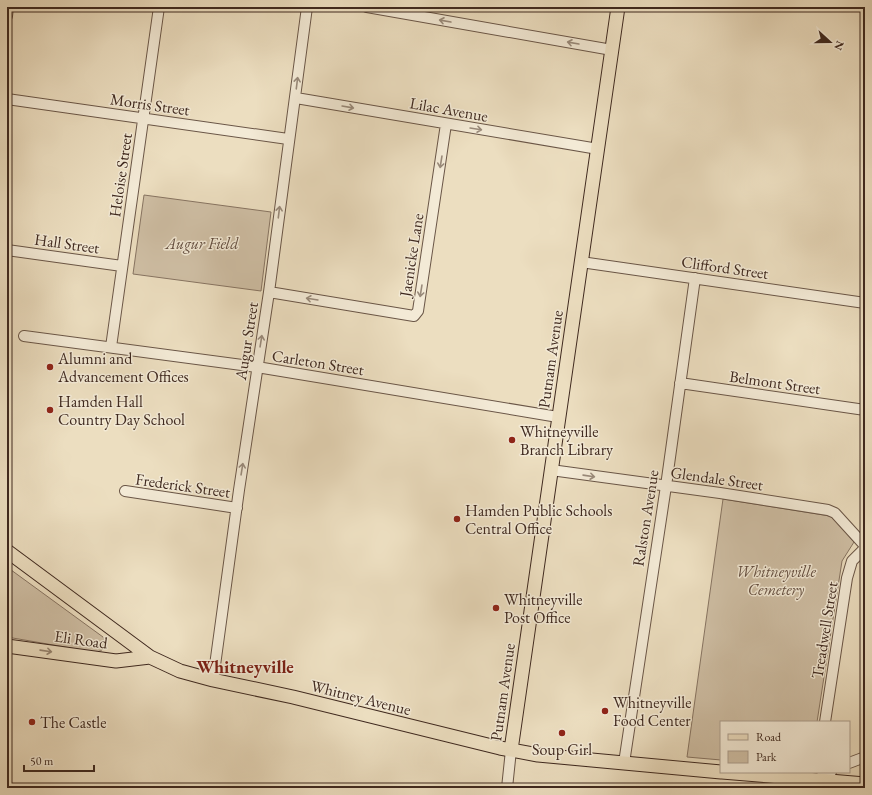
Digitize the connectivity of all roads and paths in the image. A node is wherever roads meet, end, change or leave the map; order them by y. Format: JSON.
{"nodes":[{"id":1,"x":8,"y":7,"type":"edge"},
{"id":2,"x":159,"y":7,"type":"edge"},
{"id":3,"x":307,"y":7,"type":"edge"},
{"id":4,"x":367,"y":7,"type":"edge"},
{"id":5,"x":618,"y":7,"type":"edge"},
{"id":6,"x":7,"y":16,"type":"edge"},
{"id":7,"x":612,"y":50,"type":"junction"},
{"id":8,"x":296,"y":98,"type":"junction"},
{"id":9,"x":7,"y":99,"type":"edge"},
{"id":10,"x":143,"y":118,"type":"junction"},
{"id":11,"x":446,"y":124,"type":"junction"},
{"id":12,"x":288,"y":139,"type":"junction"},
{"id":13,"x":598,"y":149,"type":"junction"},
{"id":14,"x":7,"y":250,"type":"edge"},
{"id":15,"x":581,"y":262,"type":"junction"},
{"id":16,"x":122,"y":266,"type":"junction"},
{"id":17,"x":694,"y":278,"type":"junction"},
{"id":18,"x":269,"y":292,"type":"junction"},
{"id":19,"x":865,"y":303,"type":"edge"},
{"id":20,"x":24,"y":336,"type":"dead end"},
{"id":21,"x":111,"y":347,"type":"junction"},
{"id":22,"x":257,"y":367,"type":"junction"},
{"id":23,"x":680,"y":383,"type":"junction"},
{"id":24,"x":865,"y":410,"type":"edge"},
{"id":25,"x":558,"y":417,"type":"junction"},
{"id":26,"x":551,"y":470,"type":"junction"},
{"id":27,"x":666,"y":486,"type":"junction"},
{"id":28,"x":125,"y":492,"type":"dead end"},
{"id":29,"x":237,"y":508,"type":"junction"},
{"id":30,"x":865,"y":547,"type":"edge"},
{"id":31,"x":7,"y":551,"type":"edge"},
{"id":32,"x":7,"y":646,"type":"edge"},
{"id":33,"x":150,"y":657,"type":"junction"},
{"id":34,"x":214,"y":680,"type":"junction"},
{"id":35,"x":825,"y":721,"type":"edge"},
{"id":36,"x":511,"y":750,"type":"junction"},
{"id":37,"x":865,"y":757,"type":"edge"},
{"id":38,"x":624,"y":763,"type":"junction"},
{"id":39,"x":850,"y":763,"type":"edge"},
{"id":40,"x":720,"y":772,"type":"edge"},
{"id":41,"x":746,"y":773,"type":"edge"},
{"id":42,"x":827,"y":773,"type":"edge"},
{"id":43,"x":816,"y":776,"type":"edge"},
{"id":44,"x":865,"y":784,"type":"edge"},
{"id":45,"x":507,"y":788,"type":"edge"}],
"edges":[{"from":1,"to":6,"type":"street"},
{"from":2,"to":10,"type":"street","name":"Heloise Street"},
{"from":8,"to":3,"type":"street","name":"Augur Street","one_way":true},
{"from":7,"to":4,"type":"street","one_way":true},
{"from":5,"to":7,"type":"main road","name":"Putnam Avenue"},
{"from":7,"to":13,"type":"main road","name":"Putnam Avenue"},
{"from":8,"to":11,"type":"street","name":"Lilac Avenue","one_way":true},
{"from":8,"to":12,"type":"street","name":"Augur Street"},
{"from":9,"to":10,"type":"street","name":"Morris Street"},
{"from":10,"to":12,"type":"street","name":"Morris Street"},
{"from":10,"to":16,"type":"street","name":"Heloise Street"},
{"from":11,"to":13,"type":"street","name":"Lilac Avenue","one_way":true},
{"from":11,"to":18,"type":"street","name":"Jaenicke Lane","one_way":true},
{"from":18,"to":12,"type":"street","name":"Augur Street","one_way":true},
{"from":13,"to":15,"type":"main road","name":"Putnam Avenue"},
{"from":14,"to":16,"type":"street","name":"Hall Street"},
{"from":15,"to":17,"type":"street","name":"Clifford Street"},
{"from":15,"to":25,"type":"main road","name":"Putnam Avenue"},
{"from":16,"to":21,"type":"street","name":"Heloise Street"},
{"from":17,"to":19,"type":"street","name":"Clifford Street"},
{"from":17,"to":23,"type":"street","name":"Ralston Avenue"},
{"from":22,"to":18,"type":"street","name":"Augur Street","one_way":true},
{"from":20,"to":21,"type":"street","name":"Carleton Street"},
{"from":21,"to":22,"type":"street","name":"Carleton Street"},
{"from":22,"to":25,"type":"street","name":"Carleton Street"},
{"from":29,"to":22,"type":"street","name":"Augur Street","one_way":true},
{"from":23,"to":24,"type":"street","name":"Belmont Street"},
{"from":23,"to":27,"type":"street","name":"Ralston Avenue"},
{"from":25,"to":26,"type":"main road","name":"Putnam Avenue"},
{"from":26,"to":27,"type":"street","name":"Glendale Street","one_way":true},
{"from":26,"to":36,"type":"main road","name":"Putnam Avenue"},
{"from":27,"to":30,"type":"street","name":"Glendale Street"},
{"from":27,"to":38,"type":"street","name":"Ralston Avenue"},
{"from":28,"to":29,"type":"street","name":"Frederick Street"},
{"from":29,"to":34,"type":"street","name":"Augur Street"},
{"from":30,"to":35,"type":"street","name":"Treadwell Street"},
{"from":31,"to":33,"type":"main road","name":"Whitney Avenue"},
{"from":32,"to":33,"type":"main road","name":"Eli Road","one_way":true},
{"from":33,"to":34,"type":"main road","name":"Whitney Avenue"},
{"from":34,"to":36,"type":"main road","name":"Whitney Avenue"},
{"from":36,"to":38,"type":"main road","name":"Whitney Avenue"},
{"from":36,"to":45,"type":"street","name":"Putnam Avenue"},
{"from":37,"to":39,"type":"street"},
{"from":38,"to":40,"type":"main road","name":"Whitney Avenue"},
{"from":41,"to":43,"type":"main road","name":"Whitney Avenue"},
{"from":42,"to":43,"type":"street"},
{"from":43,"to":44,"type":"main road","name":"Whitney Avenue"}]}
